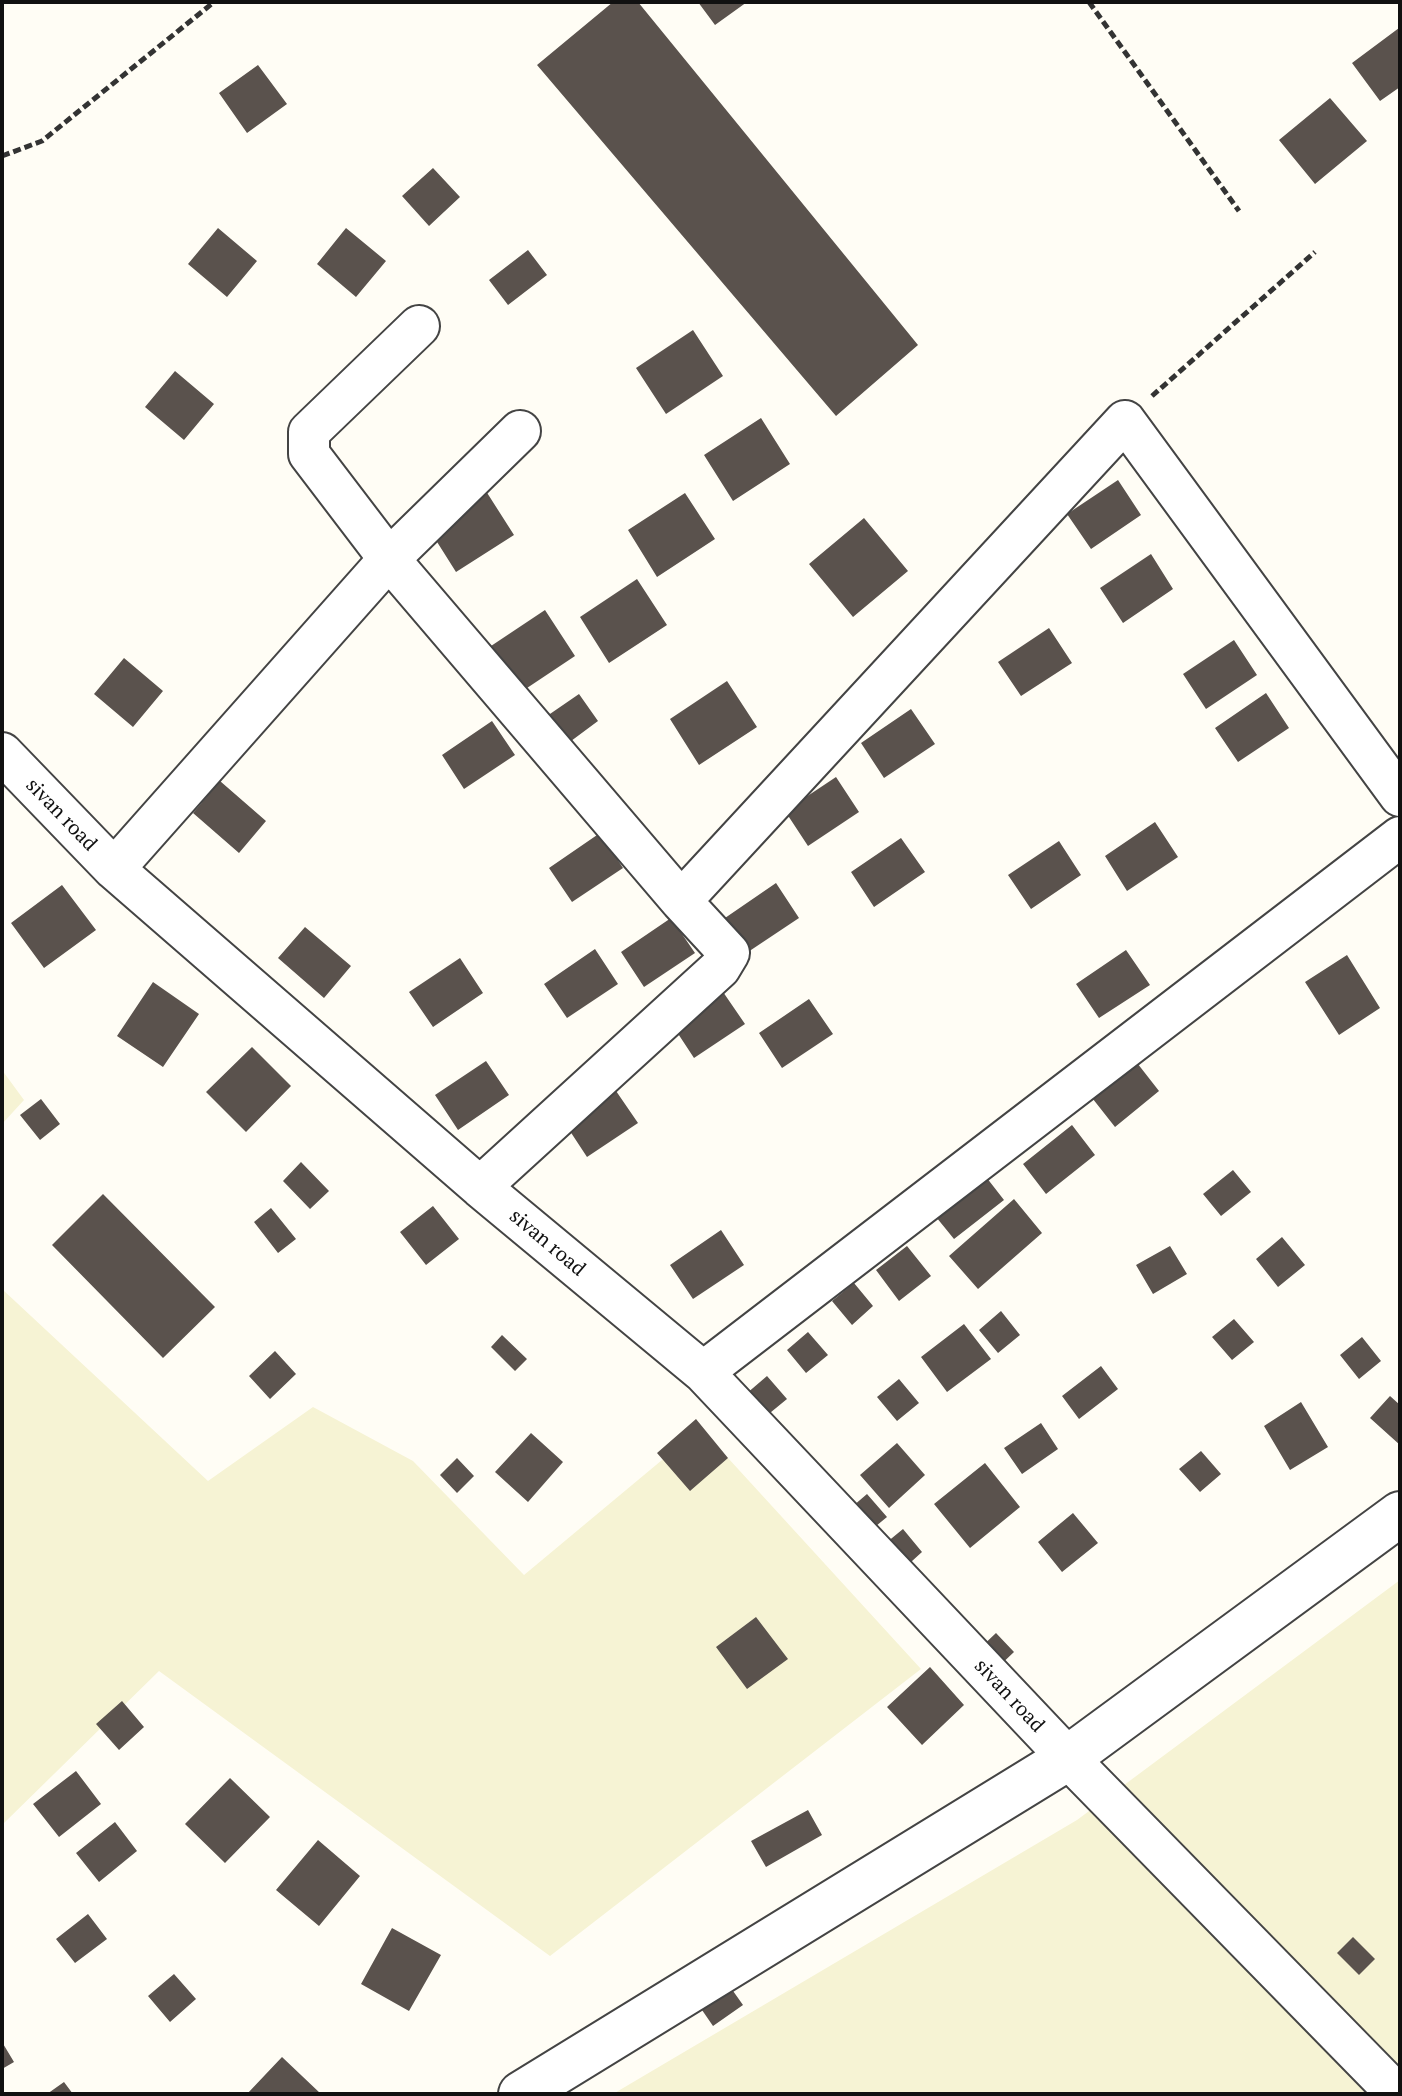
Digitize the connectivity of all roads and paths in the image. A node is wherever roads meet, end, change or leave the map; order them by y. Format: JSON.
{"nodes":[{"id":1,"x":214,"y":2,"type":"edge"},
{"id":2,"x":1089,"y":2,"type":"edge"},
{"id":3,"x":2,"y":156,"type":"edge"},
{"id":4,"x":1239,"y":211,"type":"dead end"},
{"id":5,"x":1315,"y":252,"type":"dead end"},
{"id":6,"x":419,"y":326,"type":"dead end"},
{"id":7,"x":1125,"y":421,"type":"junction"},
{"id":8,"x":520,"y":431,"type":"dead end"},
{"id":9,"x":389,"y":559,"type":"junction"},
{"id":10,"x":2,"y":753,"type":"edge"},
{"id":11,"x":1400,"y":796,"type":"edge"},
{"id":12,"x":1400,"y":837,"type":"edge"},
{"id":13,"x":114,"y":869,"type":"junction"},
{"id":14,"x":681,"y":901,"type":"junction"},
{"id":15,"x":480,"y":1187,"type":"junction"},
{"id":16,"x":703,"y":1372,"type":"junction"},
{"id":17,"x":1400,"y":1514,"type":"edge"},
{"id":18,"x":1068,"y":1758,"type":"junction"},
{"id":19,"x":521,"y":2094,"type":"edge"},
{"id":20,"x":1397,"y":2094,"type":"edge"}],
"edges":[{"from":1,"to":3,"type":"path"},
{"from":2,"to":4,"type":"path"},
{"from":5,"to":7,"type":"path"},
{"from":6,"to":9,"type":"street"},
{"from":7,"to":11,"type":"street"},
{"from":7,"to":14,"type":"street"},
{"from":8,"to":9,"type":"street"},
{"from":9,"to":13,"type":"street"},
{"from":9,"to":14,"type":"street"},
{"from":10,"to":13,"type":"street","name":"sivan road"},
{"from":12,"to":16,"type":"street"},
{"from":13,"to":15,"type":"street","name":"sivan road"},
{"from":14,"to":15,"type":"street"},
{"from":15,"to":16,"type":"street","name":"sivan road"},
{"from":16,"to":18,"type":"street","name":"sivan road"},
{"from":17,"to":18,"type":"street"},
{"from":18,"to":19,"type":"street"},
{"from":18,"to":20,"type":"street","name":"sivan road"}]}
